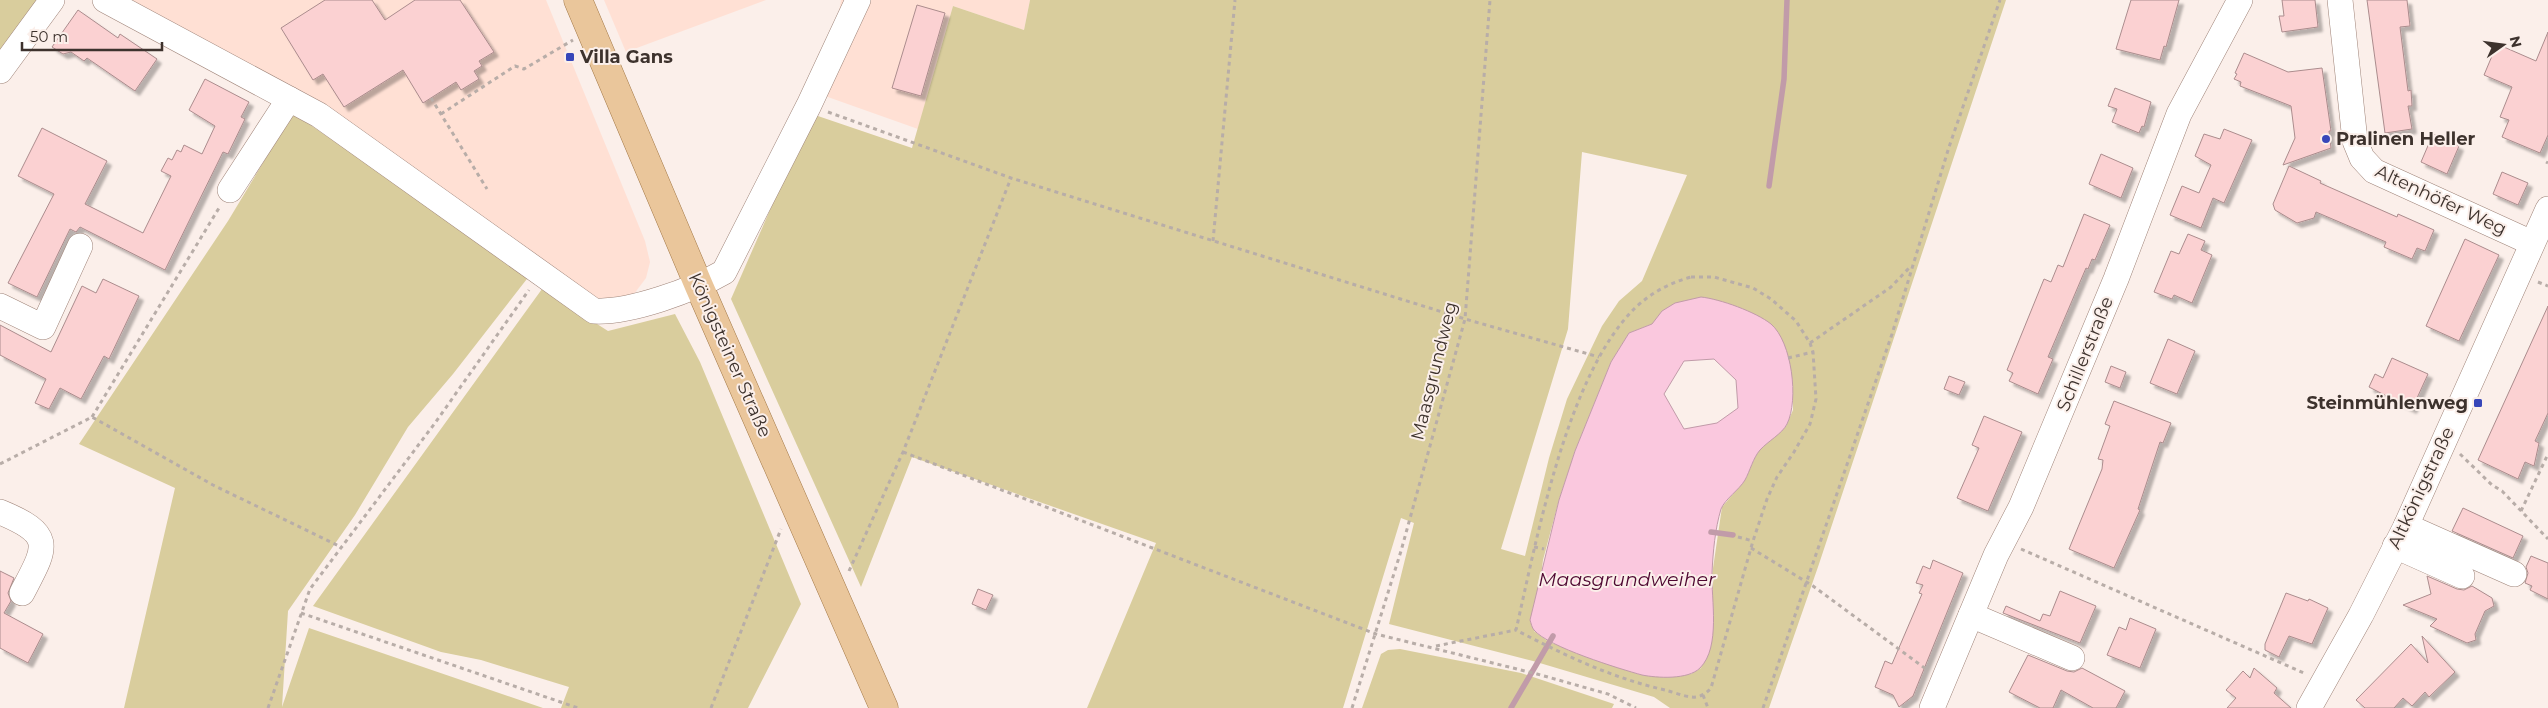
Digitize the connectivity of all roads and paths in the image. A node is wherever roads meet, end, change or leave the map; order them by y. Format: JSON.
{"nodes":[{"id":1,"x":52,"y":0,"type":"edge"},
{"id":2,"x":105,"y":0,"type":"edge"},
{"id":3,"x":578,"y":0,"type":"edge"},
{"id":4,"x":858,"y":0,"type":"edge"},
{"id":5,"x":1235,"y":0,"type":"edge"},
{"id":6,"x":1490,"y":0,"type":"edge"},
{"id":7,"x":2000,"y":0,"type":"edge"},
{"id":8,"x":2240,"y":0,"type":"edge"},
{"id":9,"x":2340,"y":0,"type":"edge"},
{"id":10,"x":590,"y":30,"type":"junction"},
{"id":11,"x":0,"y":71,"type":"edge"},
{"id":12,"x":431,"y":98,"type":"dead end"},
{"id":13,"x":289,"y":99,"type":"junction"},
{"id":14,"x":809,"y":105,"type":"junction"},
{"id":15,"x":441,"y":114,"type":"junction"},
{"id":16,"x":1011,"y":178,"type":"junction"},
{"id":17,"x":487,"y":188,"type":"dead end"},
{"id":18,"x":230,"y":190,"type":"joint"},
{"id":19,"x":2548,"y":209,"type":"edge"},
{"id":20,"x":1213,"y":240,"type":"junction"},
{"id":21,"x":2532,"y":242,"type":"junction"},
{"id":22,"x":80,"y":246,"type":"dead end"},
{"id":23,"x":1912,"y":264,"type":"junction"},
{"id":24,"x":541,"y":274,"type":"junction"},
{"id":25,"x":700,"y":286,"type":"junction"},
{"id":26,"x":0,"y":306,"type":"edge"},
{"id":27,"x":1465,"y":319,"type":"junction"},
{"id":28,"x":1810,"y":343,"type":"junction"},
{"id":29,"x":1813,"y":352,"type":"junction"},
{"id":30,"x":1599,"y":357,"type":"junction"},
{"id":31,"x":1788,"y":358,"type":"dead end"},
{"id":32,"x":92,"y":417,"type":"junction"},
{"id":33,"x":2444,"y":438,"type":"junction"},
{"id":34,"x":903,"y":452,"type":"junction"},
{"id":35,"x":2548,"y":454,"type":"edge"},
{"id":36,"x":0,"y":464,"type":"edge"},
{"id":37,"x":792,"y":497,"type":"junction"},
{"id":38,"x":2521,"y":511,"type":"junction"},
{"id":39,"x":0,"y":512,"type":"edge"},
{"id":40,"x":2401,"y":536,"type":"junction"},
{"id":41,"x":1738,"y":537,"type":"dead end"},
{"id":42,"x":2548,"y":539,"type":"edge"},
{"id":43,"x":1753,"y":541,"type":"junction"},
{"id":44,"x":2004,"y":542,"type":"junction"},
{"id":45,"x":341,"y":547,"type":"junction"},
{"id":46,"x":1534,"y":547,"type":"junction"},
{"id":47,"x":1751,"y":548,"type":"junction"},
{"id":48,"x":1544,"y":550,"type":"dead end"},
{"id":49,"x":2514,"y":574,"type":"dead end"},
{"id":50,"x":2462,"y":576,"type":"dead end"},
{"id":51,"x":1807,"y":582,"type":"junction"},
{"id":52,"x":22,"y":593,"type":"dead end"},
{"id":53,"x":835,"y":596,"type":"junction"},
{"id":54,"x":301,"y":613,"type":"junction"},
{"id":55,"x":1971,"y":615,"type":"junction"},
{"id":56,"x":1516,"y":630,"type":"junction"},
{"id":57,"x":1376,"y":634,"type":"junction"},
{"id":58,"x":1435,"y":647,"type":"junction"},
{"id":59,"x":2072,"y":658,"type":"dead end"},
{"id":60,"x":1943,"y":681,"type":"junction"},
{"id":61,"x":2325,"y":683,"type":"junction"},
{"id":62,"x":1703,"y":695,"type":"junction"},
{"id":63,"x":268,"y":708,"type":"edge"},
{"id":64,"x":578,"y":708,"type":"edge"},
{"id":65,"x":711,"y":708,"type":"edge"},
{"id":66,"x":884,"y":708,"type":"edge"},
{"id":67,"x":1352,"y":708,"type":"edge"},
{"id":68,"x":1636,"y":708,"type":"edge"},
{"id":69,"x":1708,"y":708,"type":"edge"},
{"id":70,"x":1764,"y":708,"type":"edge"},
{"id":71,"x":1932,"y":708,"type":"edge"},
{"id":72,"x":2309,"y":708,"type":"edge"}],
"edges":[{"from":1,"to":11,"type":"street"},
{"from":2,"to":13,"type":"street"},
{"from":3,"to":10,"type":"main road","name":"Königsteiner Straße"},
{"from":4,"to":14,"type":"street"},
{"from":5,"to":20,"type":"path"},
{"from":6,"to":27,"type":"path","name":"Maasgrundweg"},
{"from":7,"to":23,"type":"path"},
{"from":8,"to":44,"type":"street","name":"Schillerstraße"},
{"from":9,"to":21,"type":"street","name":"Altenhöfer Weg"},
{"from":10,"to":15,"type":"path"},
{"from":10,"to":25,"type":"main road","name":"Königsteiner Straße"},
{"from":12,"to":15,"type":"path"},
{"from":13,"to":18,"type":"street"},
{"from":13,"to":24,"type":"street"},
{"from":14,"to":16,"type":"path"},
{"from":14,"to":25,"type":"street"},
{"from":15,"to":17,"type":"path"},
{"from":16,"to":20,"type":"path"},
{"from":16,"to":34,"type":"path"},
{"from":18,"to":32,"type":"path"},
{"from":19,"to":21,"type":"street","name":"Altkönigstraße"},
{"from":20,"to":27,"type":"path"},
{"from":21,"to":33,"type":"street","name":"Altkönigstraße"},
{"from":22,"to":26,"type":"street"},
{"from":23,"to":28,"type":"path"},
{"from":23,"to":51,"type":"path"},
{"from":24,"to":25,"type":"street"},
{"from":24,"to":45,"type":"path"},
{"from":25,"to":37,"type":"main road","name":"Königsteiner Straße"},
{"from":27,"to":30,"type":"path"},
{"from":27,"to":57,"type":"path","name":"Maasgrundweg"},
{"from":28,"to":29,"type":"path"},
{"from":28,"to":30,"type":"path"},
{"from":29,"to":31,"type":"path"},
{"from":29,"to":43,"type":"path"},
{"from":30,"to":46,"type":"path"},
{"from":32,"to":36,"type":"path"},
{"from":32,"to":45,"type":"path"},
{"from":33,"to":38,"type":"path"},
{"from":33,"to":40,"type":"street","name":"Altkönigstraße"},
{"from":34,"to":53,"type":"path"},
{"from":34,"to":57,"type":"path"},
{"from":35,"to":38,"type":"path"},
{"from":37,"to":53,"type":"main road","name":"Königsteiner Straße"},
{"from":37,"to":65,"type":"path"},
{"from":38,"to":42,"type":"path"},
{"from":39,"to":52,"type":"street"},
{"from":40,"to":49,"type":"street"},
{"from":40,"to":50,"type":"street"},
{"from":40,"to":61,"type":"street","name":"Altkönigstraße"},
{"from":41,"to":43,"type":"path"},
{"from":43,"to":47,"type":"path"},
{"from":44,"to":55,"type":"street","name":"Schillerstraße"},
{"from":44,"to":61,"type":"path"},
{"from":45,"to":54,"type":"path"},
{"from":46,"to":48,"type":"path"},
{"from":46,"to":56,"type":"path"},
{"from":47,"to":51,"type":"path"},
{"from":47,"to":62,"type":"path"},
{"from":51,"to":60,"type":"path"},
{"from":51,"to":70,"type":"path"},
{"from":53,"to":66,"type":"main road","name":"Königsteiner Straße"},
{"from":54,"to":63,"type":"path"},
{"from":54,"to":64,"type":"path"},
{"from":55,"to":59,"type":"street"},
{"from":55,"to":60,"type":"street","name":"Schillerstraße"},
{"from":56,"to":58,"type":"path"},
{"from":56,"to":62,"type":"path"},
{"from":57,"to":58,"type":"path"},
{"from":57,"to":67,"type":"path","name":"Maasgrundweg"},
{"from":58,"to":68,"type":"path"},
{"from":60,"to":71,"type":"street","name":"Schillerstraße"},
{"from":61,"to":72,"type":"street","name":"Altkönigstraße"},
{"from":62,"to":69,"type":"path"}]}
